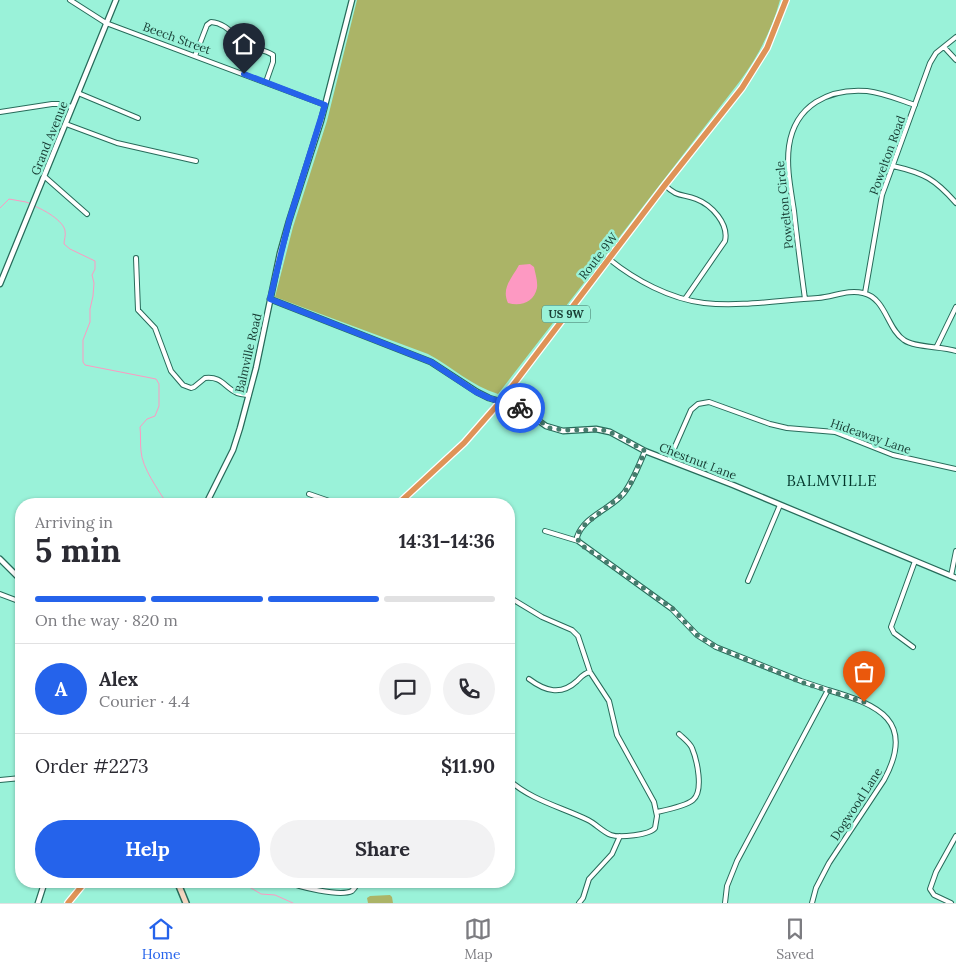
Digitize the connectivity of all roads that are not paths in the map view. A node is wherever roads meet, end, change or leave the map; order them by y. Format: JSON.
{"nodes":[{"id":1,"x":70,"y":0,"type":"edge"},
{"id":2,"x":116,"y":0,"type":"edge"},
{"id":3,"x":352,"y":0,"type":"edge"},
{"id":4,"x":786,"y":0,"type":"edge"},
{"id":5,"x":106,"y":23,"type":"junction"},
{"id":6,"x":956,"y":36,"type":"edge"},
{"id":7,"x":944,"y":47,"type":"junction"},
{"id":8,"x":194,"y":56,"type":"junction"},
{"id":9,"x":956,"y":60,"type":"edge"},
{"id":10,"x":266,"y":82,"type":"junction"},
{"id":11,"x":78,"y":93,"type":"junction"},
{"id":12,"x":325,"y":105,"type":"junction"},
{"id":13,"x":915,"y":105,"type":"junction"},
{"id":14,"x":72,"y":107,"type":"junction"},
{"id":15,"x":0,"y":112,"type":"edge"},
{"id":16,"x":138,"y":118,"type":"dead end"},
{"id":17,"x":66,"y":124,"type":"junction"},
{"id":18,"x":196,"y":162,"type":"dead end"},
{"id":19,"x":893,"y":166,"type":"junction"},
{"id":20,"x":45,"y":177,"type":"junction"},
{"id":21,"x":665,"y":185,"type":"junction"},
{"id":22,"x":956,"y":203,"type":"edge"},
{"id":23,"x":87,"y":214,"type":"dead end"},
{"id":24,"x":136,"y":258,"type":"dead end"},
{"id":25,"x":609,"y":258,"type":"junction"},
{"id":26,"x":0,"y":284,"type":"edge"},
{"id":27,"x":865,"y":293,"type":"junction"},
{"id":28,"x":805,"y":298,"type":"junction"},
{"id":29,"x":270,"y":299,"type":"junction"},
{"id":30,"x":685,"y":299,"type":"junction"},
{"id":31,"x":956,"y":308,"type":"edge"},
{"id":32,"x":937,"y":346,"type":"junction"},
{"id":33,"x":956,"y":351,"type":"edge"},
{"id":34,"x":249,"y":395,"type":"junction"},
{"id":35,"x":500,"y":402,"type":"junction"},
{"id":36,"x":645,"y":451,"type":"junction"},
{"id":37,"x":669,"y":460,"type":"junction"},
{"id":38,"x":956,"y":469,"type":"edge"},
{"id":39,"x":309,"y":494,"type":"dead end"},
{"id":40,"x":210,"y":498,"type":"edge"},
{"id":41,"x":321,"y":498,"type":"edge"},
{"id":42,"x":404,"y":498,"type":"edge"},
{"id":43,"x":780,"y":505,"type":"junction"},
{"id":44,"x":545,"y":531,"type":"dead end"},
{"id":45,"x":578,"y":541,"type":"junction"},
{"id":46,"x":956,"y":551,"type":"edge"},
{"id":47,"x":0,"y":559,"type":"edge"},
{"id":48,"x":915,"y":561,"type":"junction"},
{"id":49,"x":15,"y":574,"type":"edge"},
{"id":50,"x":953,"y":577,"type":"edge"},
{"id":51,"x":748,"y":581,"type":"dead end"},
{"id":52,"x":0,"y":594,"type":"edge"},
{"id":53,"x":15,"y":600,"type":"edge"},
{"id":54,"x":515,"y":601,"type":"edge"},
{"id":55,"x":913,"y":647,"type":"dead end"},
{"id":56,"x":590,"y":672,"type":"junction"},
{"id":57,"x":529,"y":679,"type":"dead end"},
{"id":58,"x":828,"y":690,"type":"junction"},
{"id":59,"x":679,"y":734,"type":"dead end"},
{"id":60,"x":15,"y":779,"type":"edge"},
{"id":61,"x":0,"y":780,"type":"edge"},
{"id":62,"x":515,"y":784,"type":"edge"},
{"id":63,"x":656,"y":812,"type":"junction"},
{"id":64,"x":620,"y":836,"type":"junction"},
{"id":65,"x":956,"y":836,"type":"edge"},
{"id":66,"x":43,"y":888,"type":"edge"},
{"id":67,"x":80,"y":888,"type":"edge"},
{"id":68,"x":180,"y":888,"type":"edge"},
{"id":69,"x":305,"y":888,"type":"edge"},
{"id":70,"x":354,"y":888,"type":"edge"},
{"id":71,"x":38,"y":903,"type":"edge"},
{"id":72,"x":68,"y":903,"type":"edge"},
{"id":73,"x":186,"y":903,"type":"edge"},
{"id":74,"x":579,"y":903,"type":"edge"},
{"id":75,"x":725,"y":903,"type":"edge"},
{"id":76,"x":812,"y":903,"type":"edge"},
{"id":77,"x":951,"y":903,"type":"edge"}],
"edges":[{"from":1,"to":5,"type":"street","name":"Beech Street"},
{"from":2,"to":5,"type":"street","name":"Grand Avenue"},
{"from":3,"to":12,"type":"street","name":"Balmville Road"},
{"from":4,"to":21,"type":"highway","name":"Route 9W","number":"US 9W"},
{"from":5,"to":8,"type":"street","name":"Beech Street"},
{"from":5,"to":11,"type":"street","name":"Grand Avenue"},
{"from":6,"to":7,"type":"street","name":"Powelton Road"},
{"from":7,"to":9,"type":"street"},
{"from":7,"to":13,"type":"street","name":"Powelton Road"},
{"from":8,"to":10,"type":"street","name":"Beech Street"},
{"from":8,"to":10,"type":"street"},
{"from":10,"to":12,"type":"street","name":"Beech Street"},
{"from":11,"to":14,"type":"street","name":"Grand Avenue"},
{"from":11,"to":16,"type":"street"},
{"from":12,"to":29,"type":"street","name":"Balmville Road"},
{"from":13,"to":19,"type":"street","name":"Powelton Road"},
{"from":13,"to":28,"type":"street","name":"Powelton Circle"},
{"from":14,"to":15,"type":"street"},
{"from":14,"to":17,"type":"street","name":"Grand Avenue"},
{"from":17,"to":18,"type":"street"},
{"from":17,"to":20,"type":"street","name":"Grand Avenue"},
{"from":19,"to":22,"type":"street"},
{"from":19,"to":27,"type":"street","name":"Powelton Road"},
{"from":20,"to":23,"type":"street"},
{"from":20,"to":26,"type":"street","name":"Grand Avenue"},
{"from":21,"to":25,"type":"highway","name":"Route 9W","number":"US 9W"},
{"from":21,"to":30,"type":"street"},
{"from":24,"to":34,"type":"street"},
{"from":25,"to":30,"type":"street"},
{"from":25,"to":35,"type":"highway","name":"Route 9W","number":"US 9W"},
{"from":27,"to":28,"type":"street"},
{"from":27,"to":32,"type":"street"},
{"from":28,"to":30,"type":"street"},
{"from":29,"to":34,"type":"street","name":"Balmville Road"},
{"from":29,"to":35,"type":"street","name":"Chestnut Lane"},
{"from":31,"to":32,"type":"street"},
{"from":32,"to":33,"type":"street"},
{"from":34,"to":40,"type":"street","name":"Balmville Road"},
{"from":35,"to":36,"type":"street","name":"Chestnut Lane"},
{"from":35,"to":42,"type":"highway","name":"Route 9W","number":"US 9W"},
{"from":36,"to":37,"type":"street","name":"Chestnut Lane"},
{"from":36,"to":45,"type":"street"},
{"from":37,"to":38,"type":"street","name":"Hideaway Lane"},
{"from":37,"to":43,"type":"street","name":"Chestnut Lane"},
{"from":39,"to":41,"type":"street"},
{"from":43,"to":48,"type":"street","name":"Chestnut Lane"},
{"from":43,"to":51,"type":"street"},
{"from":44,"to":45,"type":"street","name":"Dogwood Lane"},
{"from":45,"to":58,"type":"street","name":"Dogwood Lane"},
{"from":46,"to":50,"type":"street"},
{"from":47,"to":49,"type":"street"},
{"from":48,"to":50,"type":"street","name":"Chestnut Lane"},
{"from":48,"to":55,"type":"street"},
{"from":52,"to":53,"type":"street"},
{"from":54,"to":56,"type":"street"},
{"from":56,"to":57,"type":"street"},
{"from":56,"to":63,"type":"street"},
{"from":58,"to":75,"type":"street"},
{"from":58,"to":76,"type":"street","name":"Dogwood Lane"},
{"from":59,"to":63,"type":"street"},
{"from":60,"to":61,"type":"street"},
{"from":62,"to":64,"type":"street"},
{"from":63,"to":64,"type":"street"},
{"from":64,"to":74,"type":"street"},
{"from":65,"to":77,"type":"street"},
{"from":66,"to":71,"type":"street"},
{"from":67,"to":72,"type":"highway"},
{"from":68,"to":73,"type":"main road"},
{"from":69,"to":70,"type":"street"}]}
